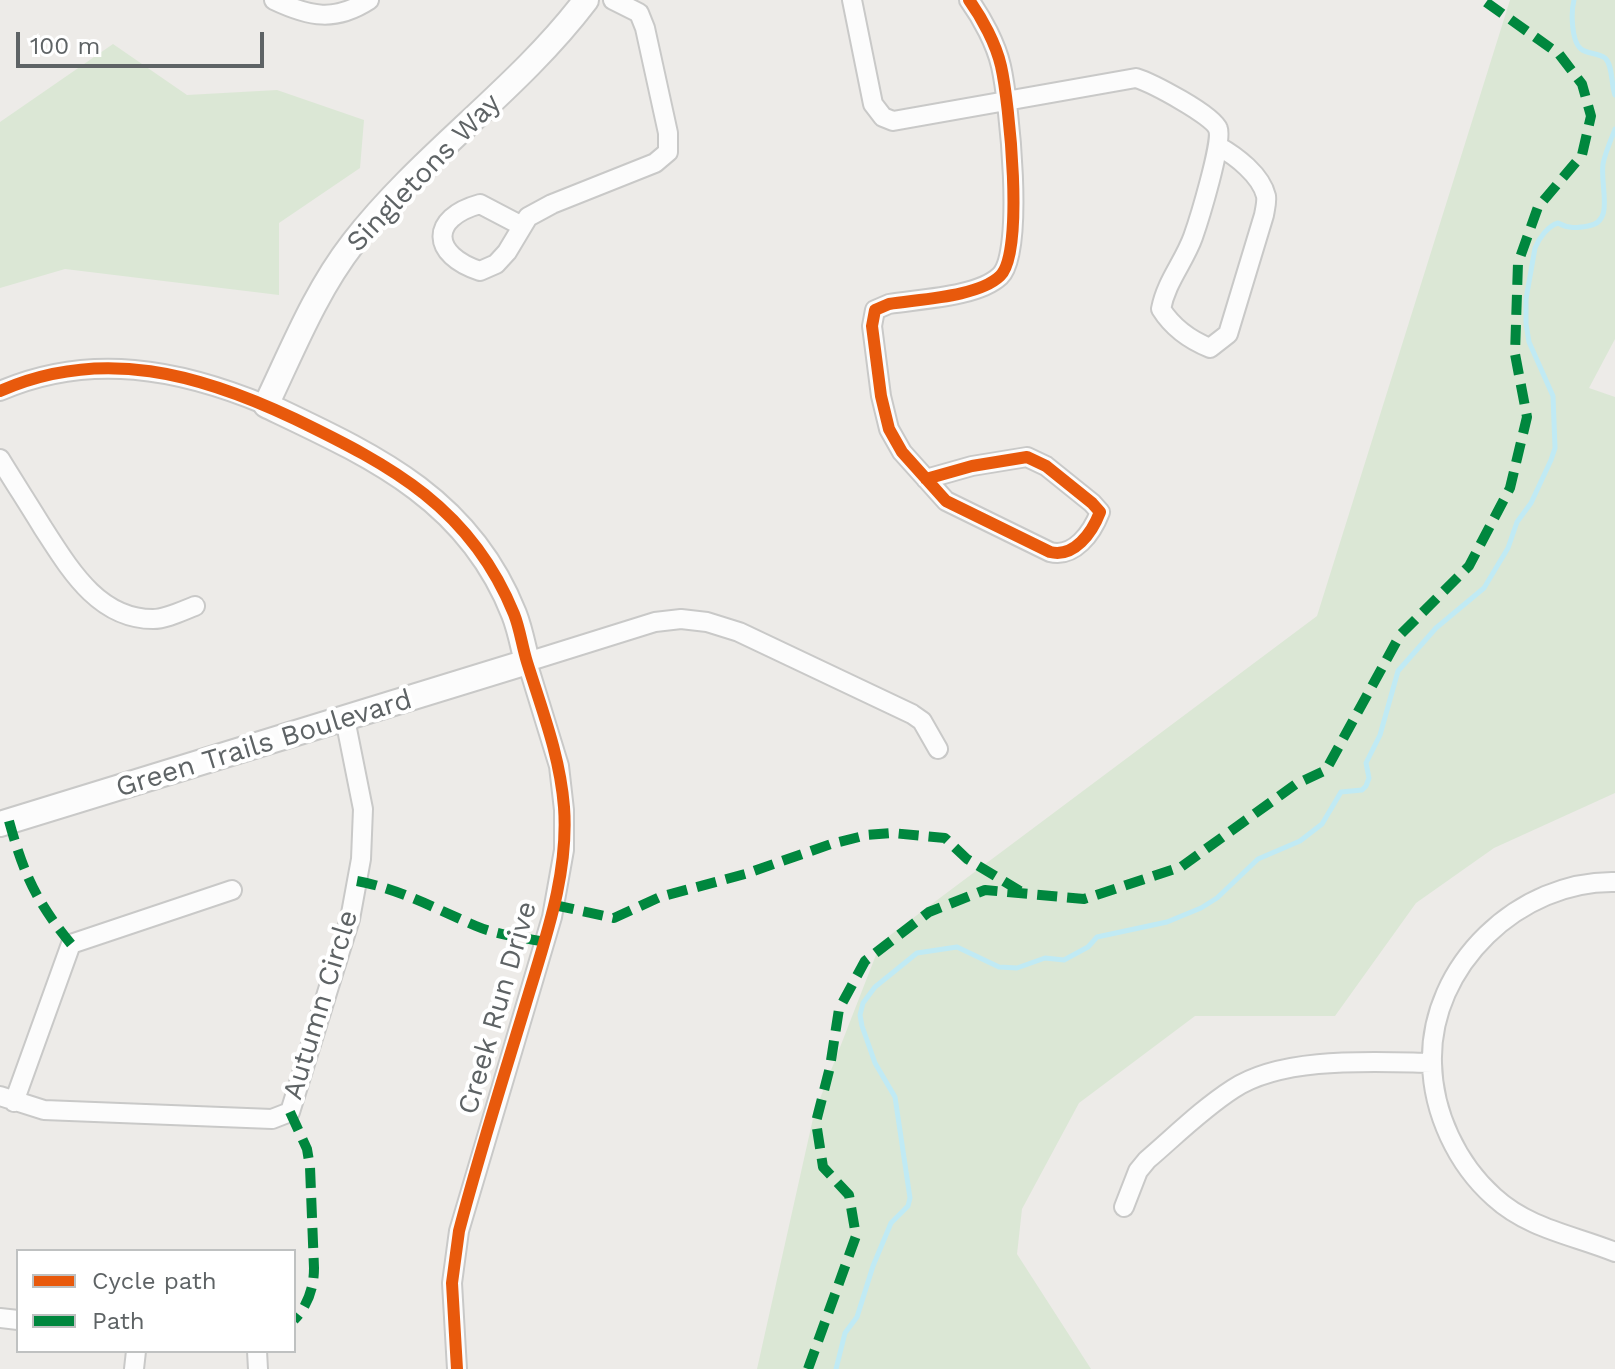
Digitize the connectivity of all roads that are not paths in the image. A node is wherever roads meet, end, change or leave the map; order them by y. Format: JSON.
{"nodes":[{"id":1,"x":274,"y":0,"type":"edge"},
{"id":2,"x":369,"y":0,"type":"edge"},
{"id":3,"x":586,"y":0,"type":"edge"},
{"id":4,"x":613,"y":0,"type":"edge"},
{"id":5,"x":852,"y":0,"type":"edge"},
{"id":6,"x":969,"y":0,"type":"edge"},
{"id":7,"x":1006,"y":99,"type":"junction"},
{"id":8,"x":1218,"y":146,"type":"junction"},
{"id":9,"x":522,"y":226,"type":"dead end"},
{"id":10,"x":0,"y":391,"type":"edge"},
{"id":11,"x":266,"y":405,"type":"junction"},
{"id":12,"x":0,"y":459,"type":"edge"},
{"id":13,"x":926,"y":479,"type":"junction"},
{"id":14,"x":195,"y":606,"type":"dead end"},
{"id":15,"x":527,"y":662,"type":"junction"},
{"id":16,"x":345,"y":719,"type":"junction"},
{"id":17,"x":938,"y":749,"type":"dead end"},
{"id":18,"x":0,"y":824,"type":"edge"},
{"id":19,"x":1615,"y":882,"type":"edge"},
{"id":20,"x":232,"y":890,"type":"dead end"},
{"id":21,"x":1432,"y":1063,"type":"junction"},
{"id":22,"x":7,"y":1099,"type":"edge"},
{"id":23,"x":1124,"y":1207,"type":"dead end"},
{"id":24,"x":1615,"y":1252,"type":"edge"},
{"id":25,"x":457,"y":1369,"type":"edge"}],
"edges":[{"from":1,"to":2,"type":"street"},
{"from":3,"to":11,"type":"street","name":"Singletons Way"},
{"from":4,"to":9,"type":"street"},
{"from":5,"to":7,"type":"street"},
{"from":6,"to":7,"type":"street"},
{"from":7,"to":8,"type":"street"},
{"from":7,"to":13,"type":"street"},
{"from":8,"to":8,"type":"street"},
{"from":10,"to":11,"type":"street"},
{"from":11,"to":15,"type":"street"},
{"from":12,"to":14,"type":"street"},
{"from":13,"to":13,"type":"street"},
{"from":15,"to":16,"type":"street","name":"Green Trails Boulevard"},
{"from":15,"to":17,"type":"street"},
{"from":15,"to":25,"type":"street","name":"Creek Run Drive"},
{"from":16,"to":18,"type":"street","name":"Green Trails Boulevard"},
{"from":16,"to":22,"type":"street","name":"Autumn Circle"},
{"from":19,"to":21,"type":"street"},
{"from":20,"to":22,"type":"street","name":"Autumn Circle"},
{"from":21,"to":23,"type":"street"},
{"from":21,"to":24,"type":"street"}]}
